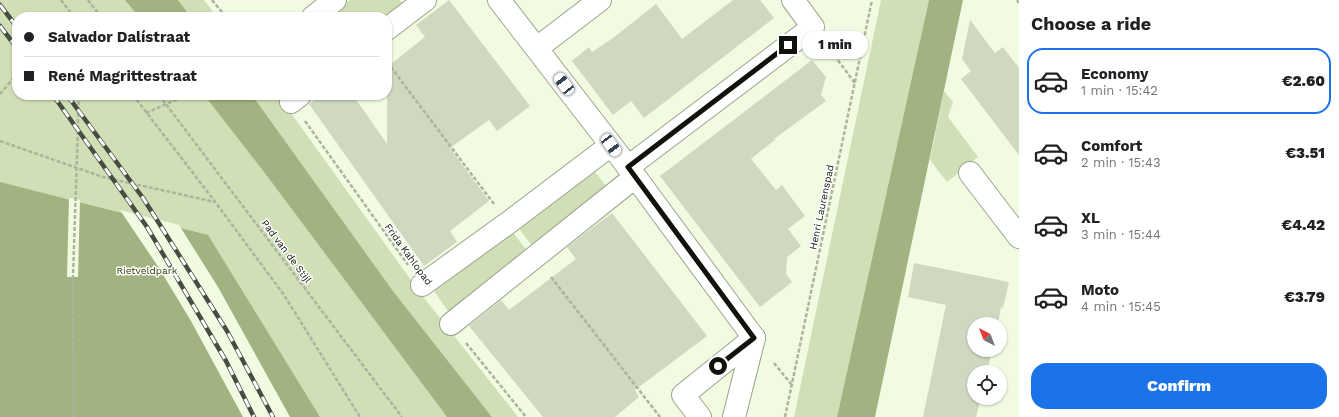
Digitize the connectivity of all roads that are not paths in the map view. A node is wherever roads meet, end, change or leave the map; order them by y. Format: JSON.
{"nodes":[{"id":1,"x":335,"y":0,"type":"edge"},
{"id":2,"x":426,"y":0,"type":"edge"},
{"id":3,"x":500,"y":0,"type":"edge"},
{"id":4,"x":600,"y":0,"type":"edge"},
{"id":5,"x":793,"y":0,"type":"edge"},
{"id":6,"x":319,"y":12,"type":"edge"},
{"id":7,"x":392,"y":25,"type":"edge"},
{"id":8,"x":537,"y":48,"type":"junction"},
{"id":9,"x":611,"y":145,"type":"junction"},
{"id":10,"x":632,"y":172,"type":"junction"},
{"id":11,"x":970,"y":173,"type":"dead end"},
{"id":12,"x":1019,"y":237,"type":"edge"},
{"id":13,"x":422,"y":285,"type":"road end"},
{"id":14,"x":451,"y":324,"type":"road end"},
{"id":15,"x":754,"y":338,"type":"junction"},
{"id":16,"x":700,"y":417,"type":"edge"},
{"id":17,"x":734,"y":417,"type":"edge"}],
"edges":[{"from":1,"to":6,"type":"street"},
{"from":2,"to":7,"type":"street"},
{"from":3,"to":8,"type":"street"},
{"from":4,"to":8,"type":"street"},
{"from":5,"to":10,"type":"street"},
{"from":8,"to":9,"type":"street"},
{"from":9,"to":10,"type":"street"},
{"from":9,"to":13,"type":"street"},
{"from":10,"to":14,"type":"street"},
{"from":10,"to":15,"type":"street"},
{"from":11,"to":12,"type":"street"},
{"from":15,"to":16,"type":"street"},
{"from":15,"to":17,"type":"street"}]}
